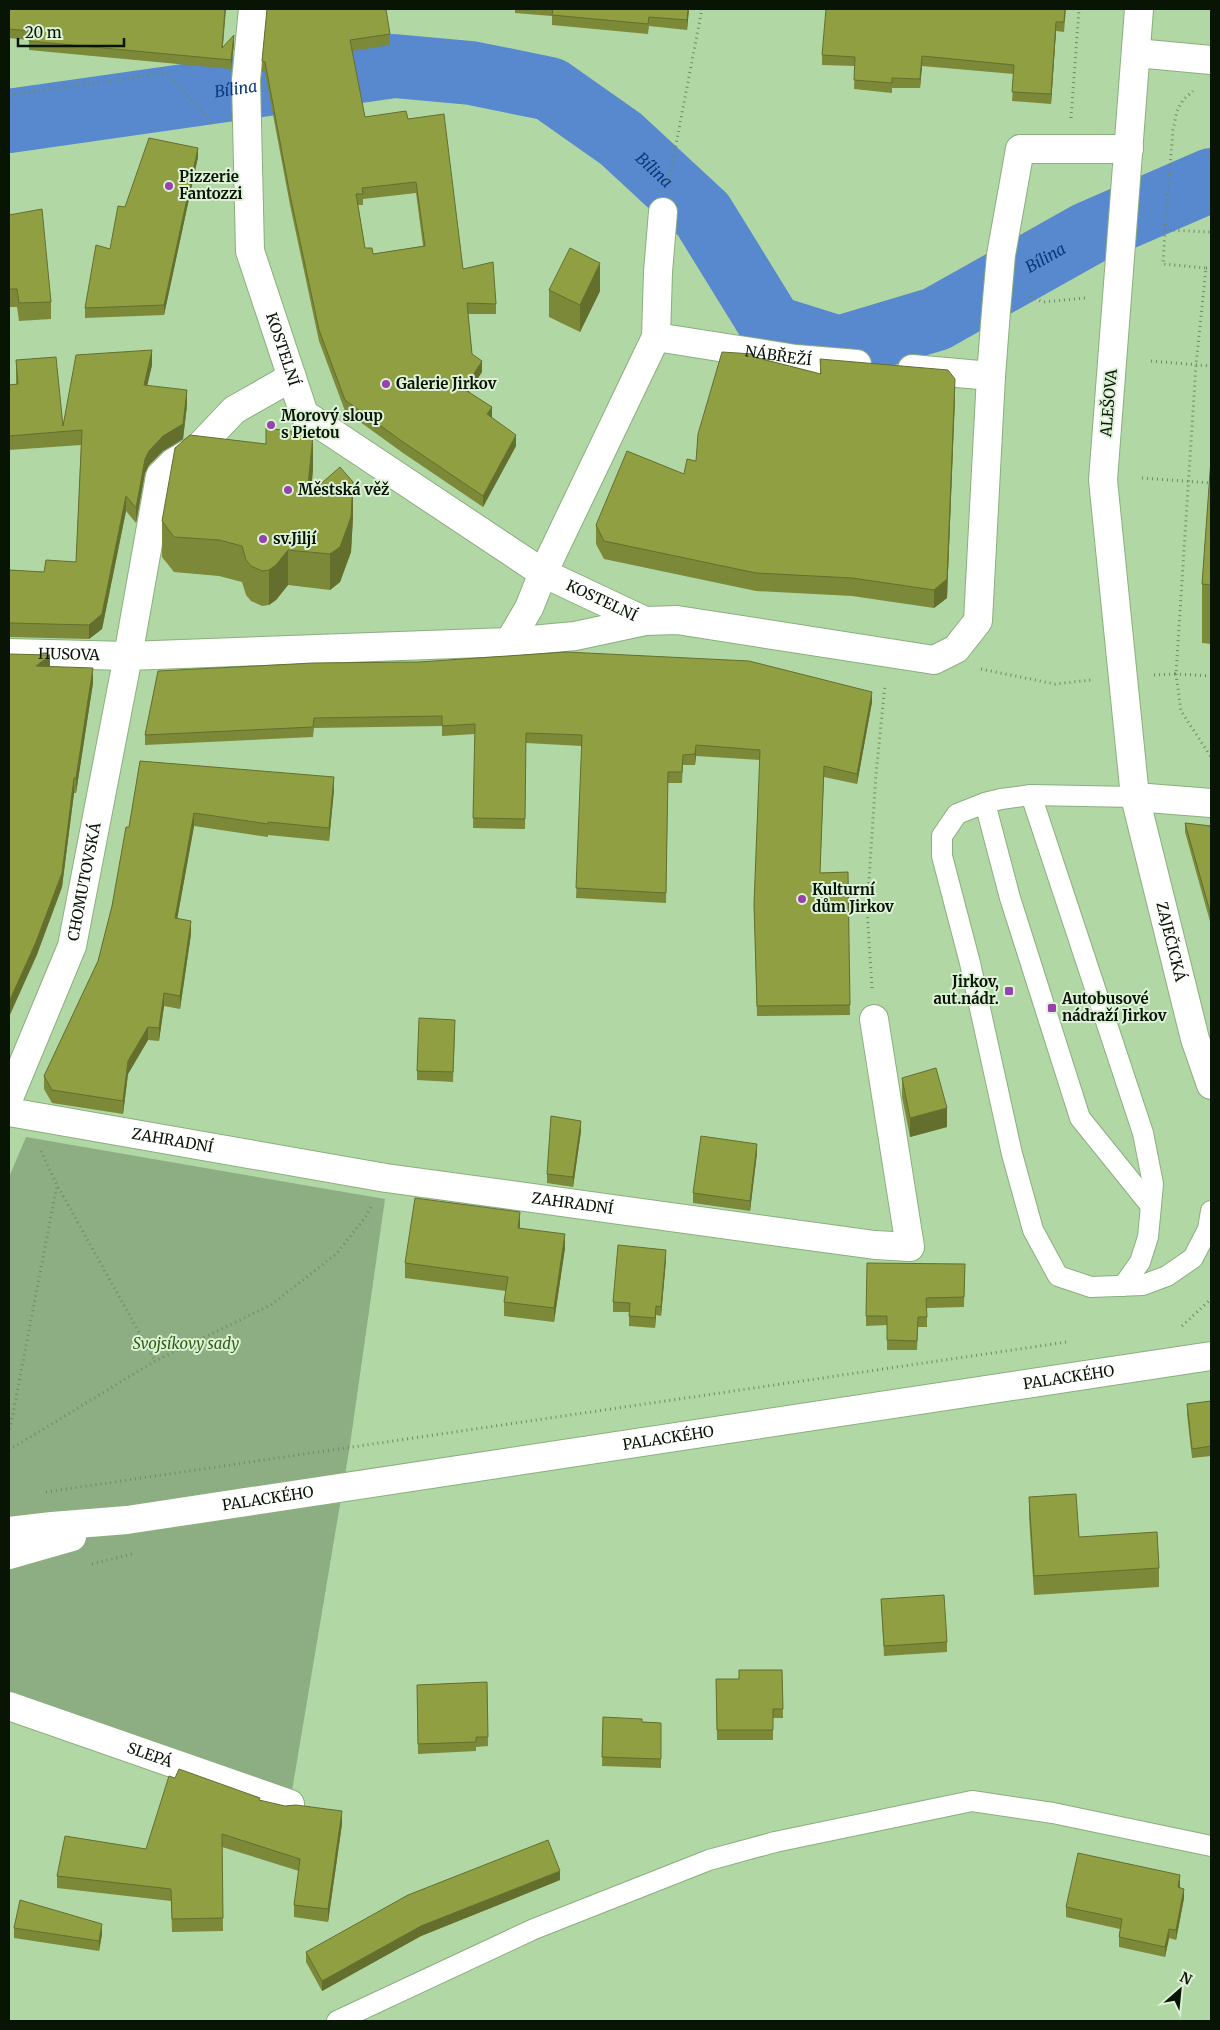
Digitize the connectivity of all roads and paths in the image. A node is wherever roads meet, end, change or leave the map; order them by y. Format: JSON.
{"nodes":[{"id":1,"x":253,"y":9,"type":"edge"},
{"id":2,"x":702,"y":9,"type":"edge"},
{"id":3,"x":1139,"y":9,"type":"edge"},
{"id":4,"x":1136,"y":53,"type":"junction"},
{"id":5,"x":1211,"y":60,"type":"edge"},
{"id":6,"x":1196,"y":88,"type":"dead end"},
{"id":7,"x":9,"y":95,"type":"edge"},
{"id":8,"x":214,"y":125,"type":"dead end"},
{"id":9,"x":1129,"y":149,"type":"junction"},
{"id":10,"x":663,"y":212,"type":"joint"},
{"id":11,"x":1165,"y":230,"type":"junction"},
{"id":12,"x":1211,"y":232,"type":"edge"},
{"id":13,"x":1206,"y":268,"type":"junction"},
{"id":14,"x":1211,"y":268,"type":"edge"},
{"id":15,"x":1086,"y":290,"type":"dead end"},
{"id":16,"x":1024,"y":294,"type":"dead end"},
{"id":17,"x":656,"y":337,"type":"junction"},
{"id":18,"x":1151,"y":362,"type":"dead end"},
{"id":19,"x":1196,"y":365,"type":"junction"},
{"id":20,"x":1211,"y":366,"type":"edge"},
{"id":21,"x":991,"y":376,"type":"junction"},
{"id":22,"x":292,"y":377,"type":"junction"},
{"id":23,"x":1142,"y":478,"type":"dead end"},
{"id":24,"x":1189,"y":481,"type":"junction"},
{"id":25,"x":1211,"y":483,"type":"edge"},
{"id":26,"x":543,"y":574,"type":"junction"},
{"id":27,"x":645,"y":621,"type":"junction"},
{"id":28,"x":509,"y":642,"type":"junction"},
{"id":29,"x":889,"y":652,"type":"junction"},
{"id":30,"x":9,"y":654,"type":"edge"},
{"id":31,"x":128,"y":656,"type":"junction"},
{"id":32,"x":934,"y":660,"type":"junction"},
{"id":33,"x":1176,"y":674,"type":"junction"},
{"id":34,"x":1211,"y":676,"type":"edge"},
{"id":35,"x":1121,"y":677,"type":"junction"},
{"id":36,"x":1211,"y":757,"type":"edge"},
{"id":37,"x":1031,"y":795,"type":"junction"},
{"id":38,"x":1134,"y":797,"type":"junction"},
{"id":39,"x":985,"y":803,"type":"junction"},
{"id":40,"x":1211,"y":803,"type":"edge"},
{"id":41,"x":874,"y":1019,"type":"joint"},
{"id":42,"x":1211,"y":1085,"type":"edge"},
{"id":43,"x":9,"y":1098,"type":"edge"},
{"id":44,"x":9,"y":1112,"type":"edge"},
{"id":45,"x":38,"y":1144,"type":"dead end"},
{"id":46,"x":386,"y":1178,"type":"junction"},
{"id":47,"x":57,"y":1185,"type":"junction"},
{"id":48,"x":1151,"y":1206,"type":"junction"},
{"id":49,"x":1211,"y":1211,"type":"edge"},
{"id":50,"x":1123,"y":1286,"type":"junction"},
{"id":51,"x":1211,"y":1299,"type":"edge"},
{"id":52,"x":1174,"y":1327,"type":"dead end"},
{"id":53,"x":1076,"y":1341,"type":"dead end"},
{"id":54,"x":1211,"y":1356,"type":"edge"},
{"id":55,"x":155,"y":1361,"type":"junction"},
{"id":56,"x":9,"y":1434,"type":"edge"},
{"id":57,"x":9,"y":1450,"type":"edge"},
{"id":58,"x":38,"y":1493,"type":"dead end"},
{"id":59,"x":126,"y":1520,"type":"junction"},
{"id":60,"x":9,"y":1532,"type":"edge"},
{"id":61,"x":9,"y":1556,"type":"edge"},
{"id":62,"x":9,"y":1706,"type":"edge"},
{"id":63,"x":290,"y":1804,"type":"edge"},
{"id":64,"x":1211,"y":1846,"type":"edge"},
{"id":65,"x":337,"y":2021,"type":"edge"}],
"edges":[{"from":1,"to":22,"type":"street","name":"KOSTELNÍ"},
{"from":2,"to":10,"type":"path"},
{"from":3,"to":4,"type":"street","name":"ALEŠOVA"},
{"from":4,"to":5,"type":"street"},
{"from":4,"to":9,"type":"street","name":"ALEŠOVA"},
{"from":6,"to":11,"type":"path"},
{"from":7,"to":8,"type":"path"},
{"from":9,"to":21,"type":"street"},
{"from":9,"to":35,"type":"street","name":"ALEŠOVA"},
{"from":10,"to":17,"type":"street"},
{"from":11,"to":12,"type":"path"},
{"from":11,"to":13,"type":"path"},
{"from":13,"to":14,"type":"path"},
{"from":13,"to":19,"type":"path"},
{"from":15,"to":16,"type":"path"},
{"from":17,"to":21,"type":"street","name":"NÁBŘEŽÍ"},
{"from":17,"to":26,"type":"street"},
{"from":18,"to":19,"type":"path"},
{"from":19,"to":20,"type":"path"},
{"from":19,"to":24,"type":"path"},
{"from":21,"to":32,"type":"street"},
{"from":22,"to":26,"type":"street","name":"KOSTELNÍ"},
{"from":22,"to":31,"type":"street","name":"CHOMUTOVSKÁ"},
{"from":23,"to":24,"type":"path"},
{"from":24,"to":25,"type":"path"},
{"from":24,"to":33,"type":"path"},
{"from":26,"to":27,"type":"street","name":"KOSTELNÍ"},
{"from":26,"to":28,"type":"street"},
{"from":27,"to":28,"type":"street","name":"KOSTELNÍ"},
{"from":27,"to":29,"type":"street","name":"KOSTELNÍ"},
{"from":28,"to":31,"type":"street","name":"KOSTELNÍ"},
{"from":29,"to":32,"type":"street","name":"KOSTELNÍ"},
{"from":29,"to":41,"type":"path"},
{"from":30,"to":31,"type":"street","name":"HUSOVA"},
{"from":31,"to":43,"type":"street","name":"CHOMUTOVSKÁ"},
{"from":32,"to":35,"type":"path"},
{"from":33,"to":34,"type":"path"},
{"from":33,"to":35,"type":"path"},
{"from":33,"to":36,"type":"path"},
{"from":35,"to":38,"type":"street","name":"ALEŠOVA"},
{"from":37,"to":38,"type":"lane"},
{"from":37,"to":39,"type":"lane"},
{"from":37,"to":48,"type":"lane"},
{"from":38,"to":40,"type":"street"},
{"from":38,"to":42,"type":"street","name":"ZAJEČICKÁ"},
{"from":39,"to":48,"type":"lane"},
{"from":39,"to":50,"type":"lane"},
{"from":41,"to":46,"type":"street","name":"ZAHRADNÍ"},
{"from":44,"to":46,"type":"street","name":"ZAHRADNÍ"},
{"from":45,"to":47,"type":"path"},
{"from":46,"to":55,"type":"path"},
{"from":47,"to":55,"type":"path"},
{"from":47,"to":56,"type":"path"},
{"from":48,"to":50,"type":"lane"},
{"from":49,"to":50,"type":"lane"},
{"from":51,"to":52,"type":"path"},
{"from":53,"to":58,"type":"path"},
{"from":54,"to":59,"type":"street","name":"PALACKÉHO"},
{"from":55,"to":57,"type":"path"},
{"from":59,"to":60,"type":"street","name":"PALACKÉHO"},
{"from":59,"to":61,"type":"street","name":"PALACKÉHO"},
{"from":62,"to":63,"type":"street","name":"SLEPÁ"},
{"from":64,"to":65,"type":"lane"}]}
